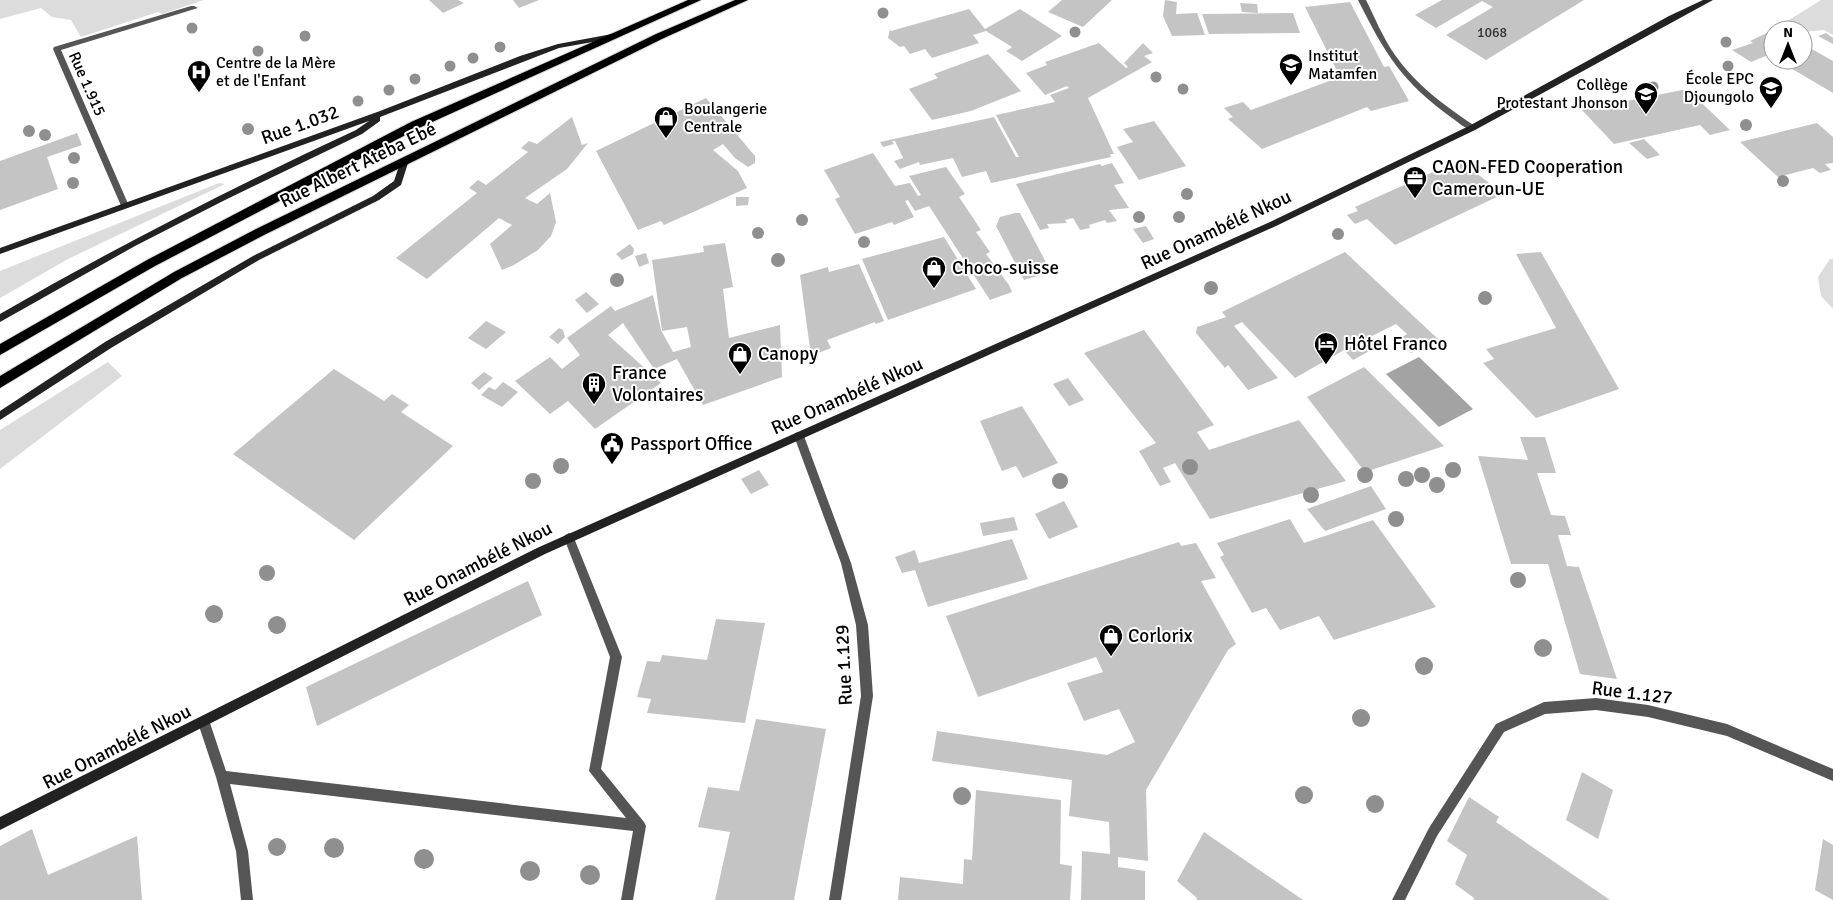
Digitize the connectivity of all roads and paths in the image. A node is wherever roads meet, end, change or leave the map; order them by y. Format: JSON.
{"nodes":[{"id":1,"x":696,"y":0,"type":"edge"},
{"id":2,"x":743,"y":0,"type":"edge"},
{"id":3,"x":1362,"y":0,"type":"edge"},
{"id":4,"x":1709,"y":0,"type":"edge"},
{"id":5,"x":194,"y":8,"type":"dead end"},
{"id":6,"x":612,"y":36,"type":"junction"},
{"id":7,"x":383,"y":113,"type":"junction"},
{"id":8,"x":1472,"y":128,"type":"junction"},
{"id":9,"x":404,"y":163,"type":"junction"},
{"id":10,"x":126,"y":206,"type":"junction"},
{"id":11,"x":0,"y":251,"type":"edge"},
{"id":12,"x":0,"y":318,"type":"edge"},
{"id":13,"x":0,"y":350,"type":"edge"},
{"id":14,"x":0,"y":383,"type":"edge"},
{"id":15,"x":0,"y":416,"type":"edge"},
{"id":16,"x":799,"y":436,"type":"junction"},
{"id":17,"x":569,"y":538,"type":"junction"},
{"id":18,"x":204,"y":723,"type":"junction"},
{"id":19,"x":1833,"y":775,"type":"edge"},
{"id":20,"x":222,"y":777,"type":"junction"},
{"id":21,"x":0,"y":824,"type":"edge"},
{"id":22,"x":640,"y":826,"type":"junction"},
{"id":23,"x":247,"y":900,"type":"edge"},
{"id":24,"x":627,"y":900,"type":"edge"},
{"id":25,"x":835,"y":900,"type":"edge"},
{"id":26,"x":1398,"y":900,"type":"edge"}],
"edges":[{"from":1,"to":6,"type":"highway","name":"Rue Albert Ateba Ebé"},
{"from":2,"to":9,"type":"highway","name":"Rue Albert Ateba Ebé"},
{"from":3,"to":8,"type":"street"},
{"from":4,"to":8,"type":"main road","name":"Rue Onambélé Nkou"},
{"from":5,"to":10,"type":"street","name":"Rue 1.915"},
{"from":6,"to":7,"type":"main road","name":"Rue 1.032"},
{"from":6,"to":13,"type":"highway","name":"Rue Albert Ateba Ebé"},
{"from":7,"to":10,"type":"main road","name":"Rue 1.032"},
{"from":7,"to":12,"type":"main road"},
{"from":8,"to":16,"type":"main road","name":"Rue Onambélé Nkou"},
{"from":9,"to":14,"type":"highway","name":"Rue Albert Ateba Ebé"},
{"from":9,"to":15,"type":"main road"},
{"from":10,"to":11,"type":"main road","name":"Rue 1.032"},
{"from":16,"to":17,"type":"main road","name":"Rue Onambélé Nkou"},
{"from":16,"to":25,"type":"street","name":"Rue 1.129"},
{"from":17,"to":18,"type":"main road","name":"Rue Onambélé Nkou"},
{"from":17,"to":22,"type":"street"},
{"from":18,"to":20,"type":"street"},
{"from":18,"to":21,"type":"main road","name":"Rue Onambélé Nkou"},
{"from":19,"to":26,"type":"street","name":"Rue 1.127"},
{"from":20,"to":22,"type":"street"},
{"from":20,"to":23,"type":"street"},
{"from":22,"to":24,"type":"street"}]}
